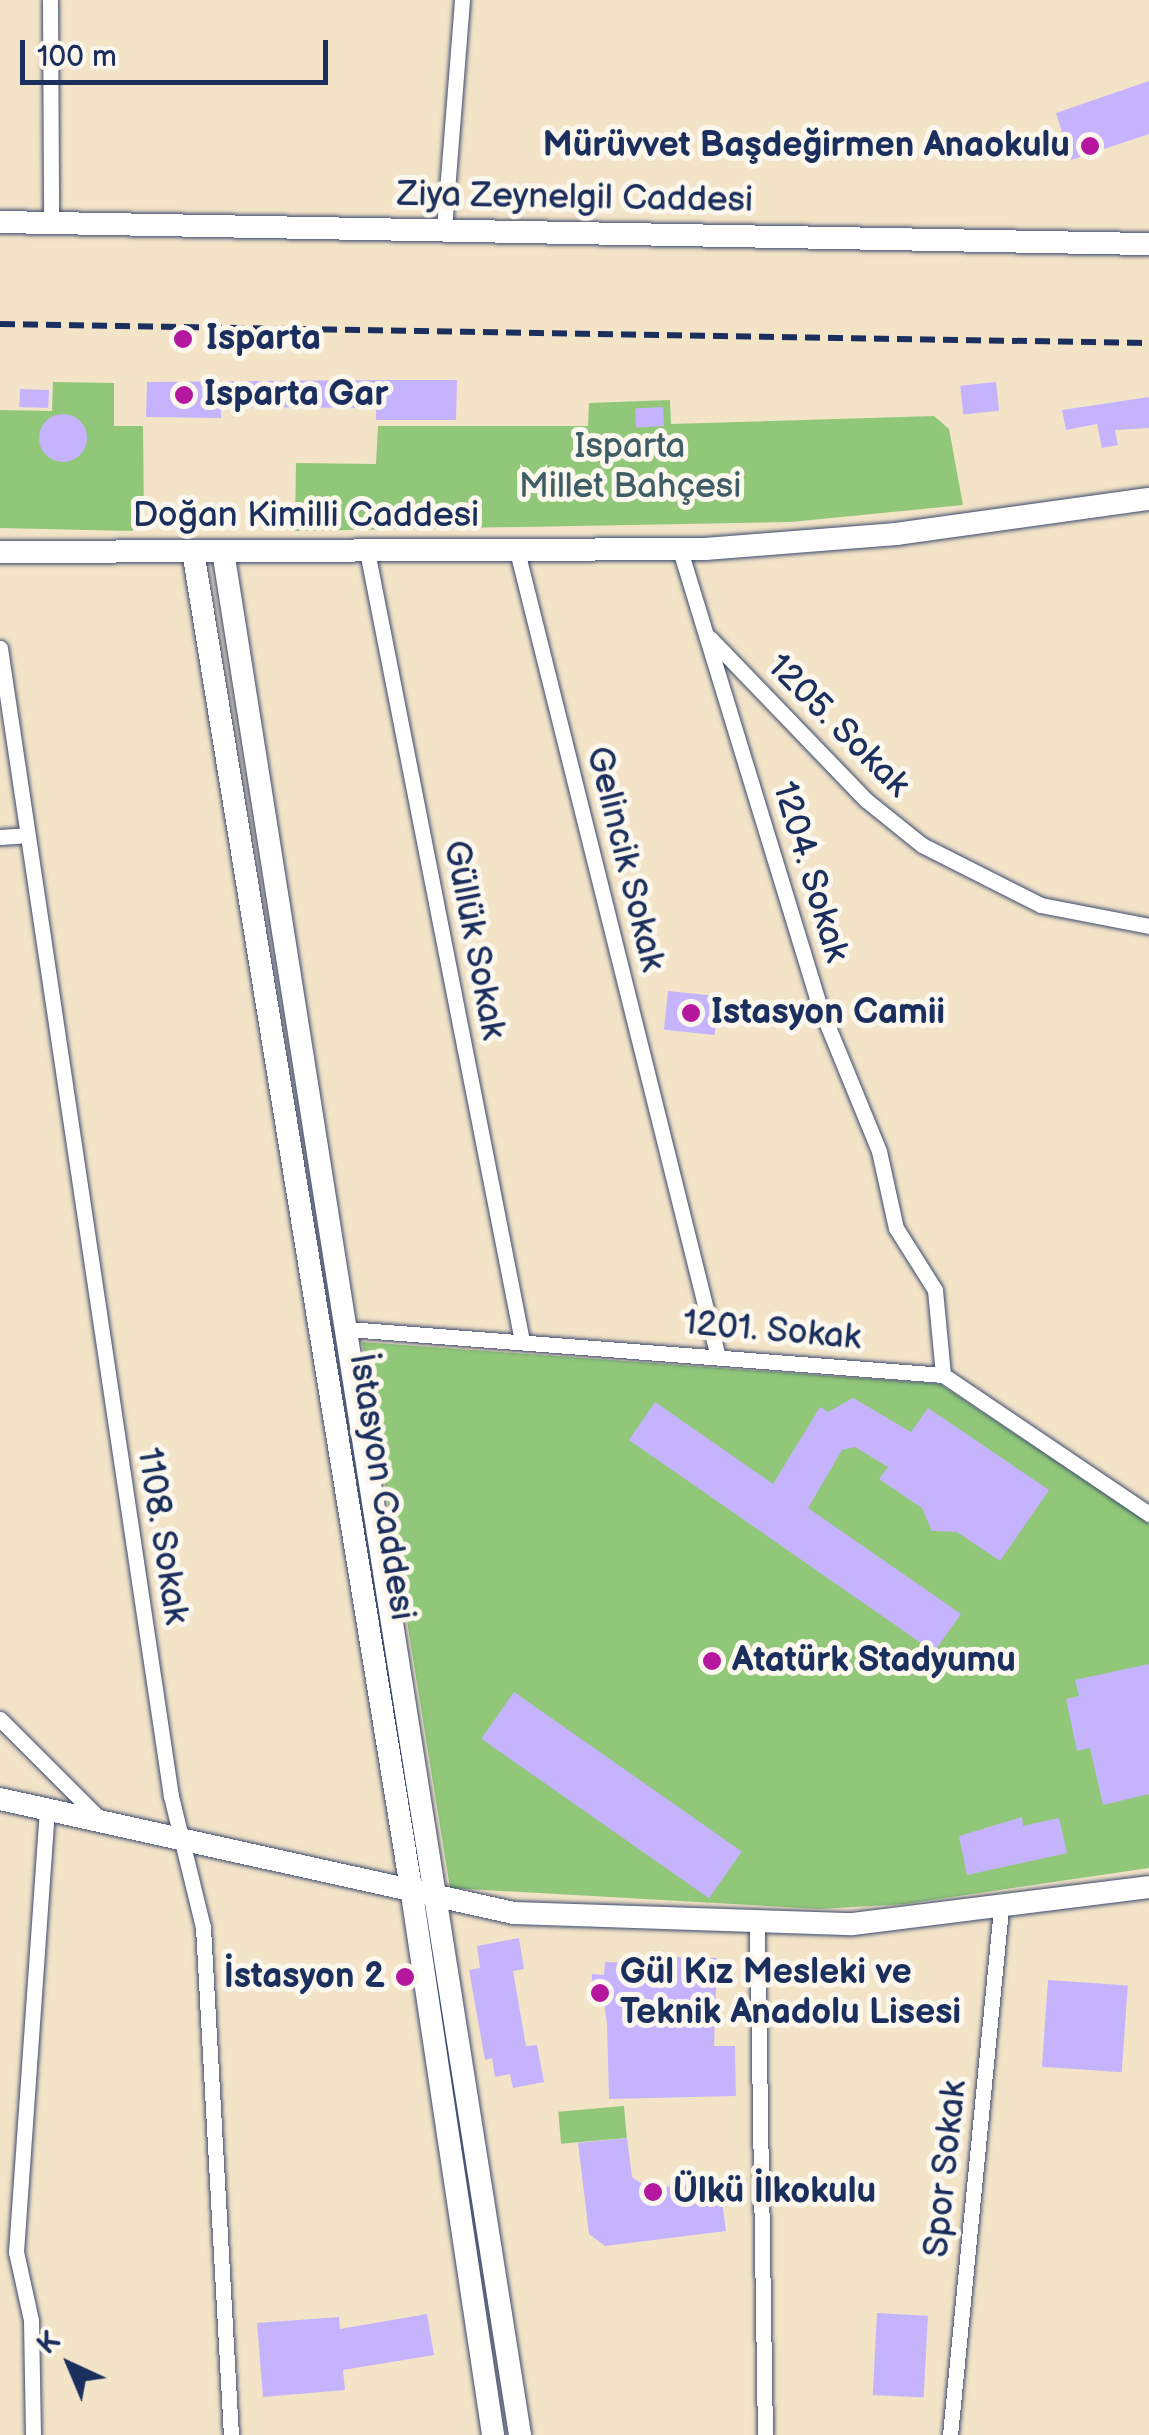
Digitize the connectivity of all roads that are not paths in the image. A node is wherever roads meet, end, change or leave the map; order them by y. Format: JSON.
{"nodes":[{"id":1,"x":50,"y":0,"type":"edge"},
{"id":2,"x":462,"y":0,"type":"edge"},
{"id":3,"x":0,"y":222,"type":"edge"},
{"id":4,"x":51,"y":223,"type":"junction"},
{"id":5,"x":444,"y":230,"type":"junction"},
{"id":6,"x":1149,"y":244,"type":"edge"},
{"id":7,"x":1149,"y":499,"type":"edge"},
{"id":8,"x":517,"y":550,"type":"junction"},
{"id":9,"x":680,"y":550,"type":"junction"},
{"id":10,"x":192,"y":551,"type":"junction"},
{"id":11,"x":224,"y":551,"type":"junction"},
{"id":12,"x":367,"y":551,"type":"junction"},
{"id":13,"x":0,"y":552,"type":"edge"},
{"id":14,"x":707,"y":635,"type":"junction"},
{"id":15,"x":0,"y":648,"type":"edge"},
{"id":16,"x":26,"y":836,"type":"junction"},
{"id":17,"x":0,"y":837,"type":"edge"},
{"id":18,"x":1149,"y":926,"type":"edge"},
{"id":19,"x":348,"y":1329,"type":"junction"},
{"id":20,"x":522,"y":1341,"type":"junction"},
{"id":21,"x":718,"y":1357,"type":"junction"},
{"id":22,"x":942,"y":1375,"type":"junction"},
{"id":23,"x":1149,"y":1514,"type":"edge"},
{"id":24,"x":0,"y":1719,"type":"edge"},
{"id":25,"x":0,"y":1799,"type":"edge"},
{"id":26,"x":46,"y":1808,"type":"junction"},
{"id":27,"x":99,"y":1818,"type":"junction"},
{"id":28,"x":182,"y":1838,"type":"junction"},
{"id":29,"x":1149,"y":1888,"type":"edge"},
{"id":30,"x":412,"y":1894,"type":"junction"},
{"id":31,"x":439,"y":1901,"type":"junction"},
{"id":32,"x":1002,"y":1908,"type":"junction"},
{"id":33,"x":757,"y":1922,"type":"junction"},
{"id":34,"x":8,"y":2251,"type":"edge"},
{"id":35,"x":33,"y":2435,"type":"edge"},
{"id":36,"x":231,"y":2435,"type":"edge"},
{"id":37,"x":493,"y":2435,"type":"edge"},
{"id":38,"x":520,"y":2435,"type":"edge"},
{"id":39,"x":766,"y":2435,"type":"edge"},
{"id":40,"x":950,"y":2435,"type":"edge"}],
"edges":[{"from":1,"to":4,"type":"street"},
{"from":2,"to":5,"type":"street"},
{"from":3,"to":4,"type":"main road","name":"Ziya Zeynelgil Caddesi"},
{"from":4,"to":5,"type":"main road","name":"Ziya Zeynelgil Caddesi"},
{"from":5,"to":6,"type":"main road","name":"Ziya Zeynelgil Caddesi"},
{"from":7,"to":9,"type":"main road","name":"Doğan Kimilli Caddesi"},
{"from":8,"to":9,"type":"main road","name":"Doğan Kimilli Caddesi"},
{"from":8,"to":12,"type":"main road","name":"Doğan Kimilli Caddesi"},
{"from":8,"to":21,"type":"street","name":"Gelincik Sokak"},
{"from":9,"to":14,"type":"street","name":"1204. Sokak"},
{"from":10,"to":11,"type":"main road","name":"Doğan Kimilli Caddesi"},
{"from":10,"to":13,"type":"main road","name":"Doğan Kimilli Caddesi"},
{"from":10,"to":30,"type":"main road","name":"İstasyon Caddesi"},
{"from":11,"to":12,"type":"main road","name":"Doğan Kimilli Caddesi"},
{"from":11,"to":19,"type":"main road","name":"İstasyon Caddesi"},
{"from":12,"to":20,"type":"street","name":"Güllük Sokak"},
{"from":14,"to":18,"type":"street","name":"1205. Sokak"},
{"from":14,"to":22,"type":"street","name":"1204. Sokak"},
{"from":15,"to":16,"type":"street","name":"1108. Sokak"},
{"from":16,"to":17,"type":"street"},
{"from":16,"to":28,"type":"street","name":"1108. Sokak"},
{"from":19,"to":20,"type":"street","name":"1201. Sokak"},
{"from":19,"to":31,"type":"main road","name":"İstasyon Caddesi"},
{"from":20,"to":21,"type":"street","name":"1201. Sokak"},
{"from":21,"to":22,"type":"street","name":"1201. Sokak"},
{"from":22,"to":23,"type":"street","name":"1201. Sokak"},
{"from":24,"to":27,"type":"street"},
{"from":25,"to":26,"type":"main road"},
{"from":26,"to":27,"type":"main road"},
{"from":26,"to":34,"type":"street"},
{"from":27,"to":28,"type":"main road"},
{"from":28,"to":30,"type":"main road"},
{"from":28,"to":36,"type":"street","name":"1108. Sokak"},
{"from":29,"to":32,"type":"main road"},
{"from":30,"to":31,"type":"main road"},
{"from":30,"to":37,"type":"main road","name":"İstasyon Caddesi"},
{"from":31,"to":33,"type":"main road"},
{"from":31,"to":38,"type":"main road","name":"İstasyon Caddesi"},
{"from":32,"to":33,"type":"main road"},
{"from":32,"to":40,"type":"street","name":"Spor Sokak"},
{"from":33,"to":39,"type":"street"},
{"from":34,"to":35,"type":"street"}]}
